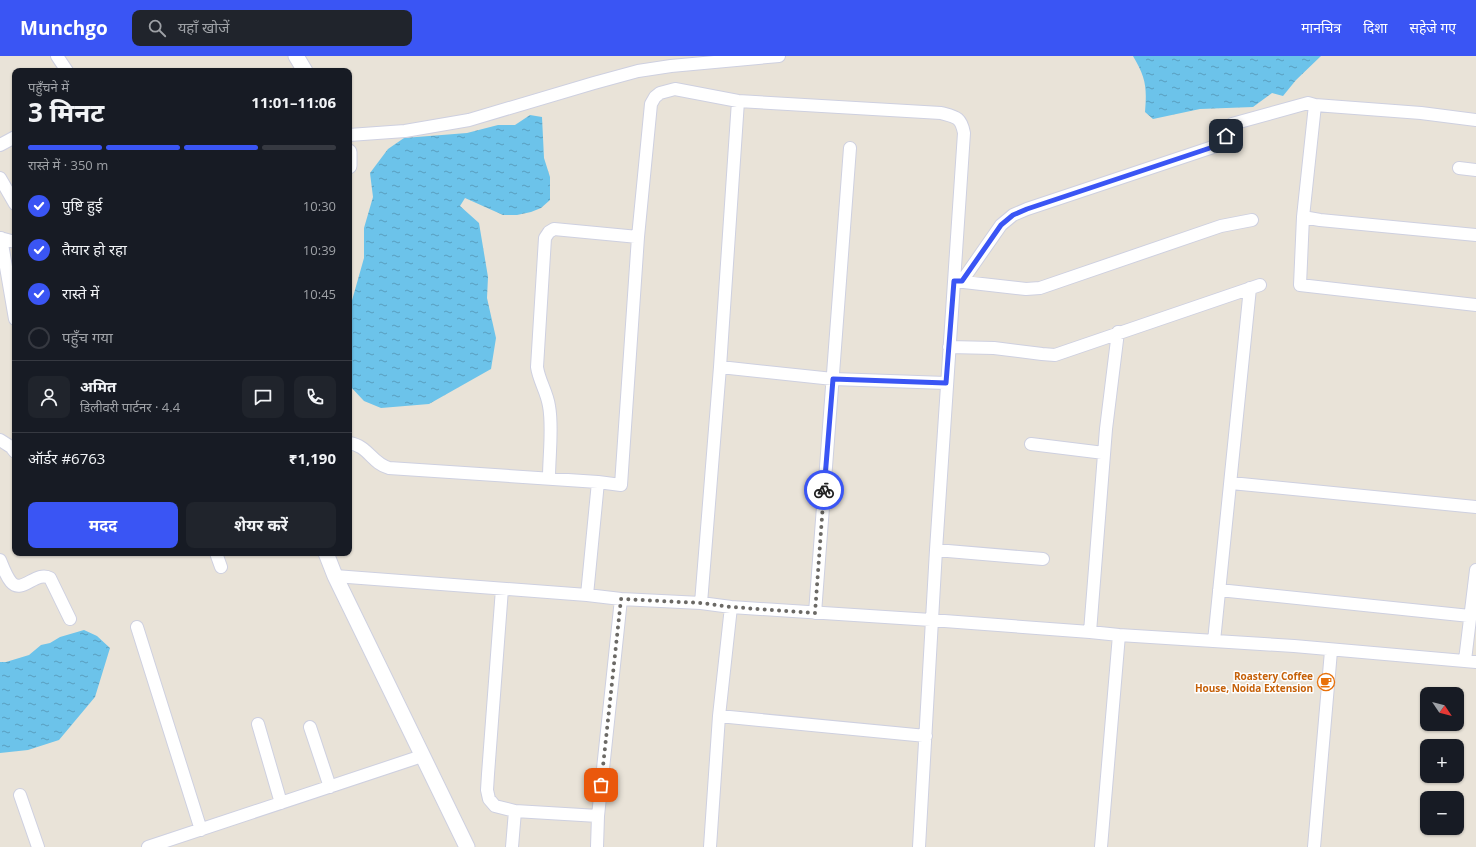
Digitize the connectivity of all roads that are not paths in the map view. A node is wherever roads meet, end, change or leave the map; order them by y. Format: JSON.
{"nodes":[{"id":1,"x":57,"y":56,"type":"edge"},
{"id":2,"x":296,"y":56,"type":"edge"},
{"id":3,"x":779,"y":56,"type":"edge"},
{"id":4,"x":66,"y":68,"type":"edge"},
{"id":5,"x":303,"y":68,"type":"edge"},
{"id":6,"x":738,"y":101,"type":"junction"},
{"id":7,"x":1315,"y":105,"type":"junction"},
{"id":8,"x":1476,"y":120,"type":"edge"},
{"id":9,"x":352,"y":135,"type":"edge"},
{"id":10,"x":12,"y":139,"type":"edge"},
{"id":11,"x":0,"y":145,"type":"edge"},
{"id":12,"x":850,"y":148,"type":"dead end"},
{"id":13,"x":1459,"y":168,"type":"dead end"},
{"id":14,"x":1476,"y":170,"type":"edge"},
{"id":15,"x":0,"y":178,"type":"edge"},
{"id":16,"x":12,"y":199,"type":"edge"},
{"id":17,"x":1303,"y":216,"type":"junction"},
{"id":18,"x":1252,"y":220,"type":"dead end"},
{"id":19,"x":1476,"y":235,"type":"edge"},
{"id":20,"x":638,"y":237,"type":"junction"},
{"id":21,"x":0,"y":238,"type":"edge"},
{"id":22,"x":12,"y":241,"type":"edge"},
{"id":23,"x":958,"y":281,"type":"junction"},
{"id":24,"x":12,"y":303,"type":"edge"},
{"id":25,"x":1476,"y":305,"type":"edge"},
{"id":26,"x":1118,"y":332,"type":"junction"},
{"id":27,"x":949,"y":347,"type":"junction"},
{"id":28,"x":720,"y":367,"type":"junction"},
{"id":29,"x":833,"y":379,"type":"junction"},
{"id":30,"x":946,"y":383,"type":"junction"},
{"id":31,"x":0,"y":440,"type":"edge"},
{"id":32,"x":352,"y":444,"type":"edge"},
{"id":33,"x":1031,"y":444,"type":"dead end"},
{"id":34,"x":12,"y":448,"type":"edge"},
{"id":35,"x":1104,"y":453,"type":"junction"},
{"id":36,"x":549,"y":478,"type":"junction"},
{"id":37,"x":598,"y":482,"type":"junction"},
{"id":38,"x":1231,"y":482,"type":"junction"},
{"id":39,"x":1476,"y":507,"type":"edge"},
{"id":40,"x":936,"y":550,"type":"junction"},
{"id":41,"x":217,"y":556,"type":"edge"},
{"id":42,"x":327,"y":556,"type":"edge"},
{"id":43,"x":1043,"y":559,"type":"dead end"},
{"id":44,"x":0,"y":560,"type":"edge"},
{"id":45,"x":221,"y":568,"type":"dead end"},
{"id":46,"x":1476,"y":570,"type":"edge"},
{"id":47,"x":335,"y":576,"type":"junction"},
{"id":48,"x":502,"y":589,"type":"junction"},
{"id":49,"x":1220,"y":590,"type":"junction"},
{"id":50,"x":588,"y":595,"type":"junction"},
{"id":51,"x":621,"y":599,"type":"junction"},
{"id":52,"x":701,"y":603,"type":"junction"},
{"id":53,"x":731,"y":607,"type":"junction"},
{"id":54,"x":815,"y":613,"type":"junction"},
{"id":55,"x":1470,"y":616,"type":"junction"},
{"id":56,"x":70,"y":619,"type":"dead end"},
{"id":57,"x":932,"y":620,"type":"junction"},
{"id":58,"x":137,"y":628,"type":"dead end"},
{"id":59,"x":1090,"y":632,"type":"junction"},
{"id":60,"x":1119,"y":635,"type":"junction"},
{"id":61,"x":1214,"y":641,"type":"junction"},
{"id":62,"x":1331,"y":651,"type":"junction"},
{"id":63,"x":1470,"y":661,"type":"edge"},
{"id":64,"x":719,"y":716,"type":"junction"},
{"id":65,"x":258,"y":724,"type":"dead end"},
{"id":66,"x":310,"y":727,"type":"dead end"},
{"id":67,"x":926,"y":736,"type":"junction"},
{"id":68,"x":422,"y":756,"type":"junction"},
{"id":69,"x":330,"y":787,"type":"junction"},
{"id":70,"x":20,"y":795,"type":"dead end"},
{"id":71,"x":281,"y":804,"type":"junction"},
{"id":72,"x":514,"y":811,"type":"junction"},
{"id":73,"x":598,"y":816,"type":"junction"},
{"id":74,"x":201,"y":830,"type":"junction"},
{"id":75,"x":38,"y":847,"type":"edge"},
{"id":76,"x":148,"y":847,"type":"edge"},
{"id":77,"x":467,"y":847,"type":"edge"},
{"id":78,"x":512,"y":847,"type":"edge"},
{"id":79,"x":597,"y":847,"type":"edge"},
{"id":80,"x":710,"y":847,"type":"edge"},
{"id":81,"x":919,"y":847,"type":"edge"},
{"id":82,"x":1102,"y":847,"type":"edge"},
{"id":83,"x":1314,"y":847,"type":"edge"}],
"edges":[{"from":1,"to":4,"type":"street"},
{"from":2,"to":5,"type":"street"},
{"from":3,"to":9,"type":"street"},
{"from":6,"to":20,"type":"street"},
{"from":6,"to":23,"type":"street"},
{"from":6,"to":28,"type":"street"},
{"from":7,"to":8,"type":"street"},
{"from":7,"to":17,"type":"street"},
{"from":7,"to":23,"type":"street"},
{"from":10,"to":11,"type":"street"},
{"from":12,"to":29,"type":"street"},
{"from":13,"to":14,"type":"street"},
{"from":15,"to":16,"type":"street"},
{"from":17,"to":19,"type":"street"},
{"from":17,"to":25,"type":"street"},
{"from":18,"to":23,"type":"street"},
{"from":20,"to":36,"type":"street"},
{"from":20,"to":37,"type":"street"},
{"from":21,"to":22,"type":"street"},
{"from":21,"to":24,"type":"street"},
{"from":23,"to":27,"type":"street"},
{"from":26,"to":27,"type":"street"},
{"from":26,"to":35,"type":"street"},
{"from":26,"to":38,"type":"street"},
{"from":27,"to":30,"type":"street"},
{"from":28,"to":29,"type":"street"},
{"from":28,"to":52,"type":"street"},
{"from":29,"to":30,"type":"street"},
{"from":29,"to":54,"type":"street"},
{"from":30,"to":40,"type":"street"},
{"from":31,"to":34,"type":"street"},
{"from":32,"to":36,"type":"street"},
{"from":33,"to":35,"type":"street"},
{"from":35,"to":59,"type":"street"},
{"from":36,"to":37,"type":"street"},
{"from":37,"to":50,"type":"street"},
{"from":38,"to":39,"type":"street"},
{"from":38,"to":49,"type":"street"},
{"from":40,"to":43,"type":"street"},
{"from":40,"to":57,"type":"street"},
{"from":41,"to":45,"type":"street"},
{"from":42,"to":47,"type":"street"},
{"from":44,"to":56,"type":"street"},
{"from":46,"to":55,"type":"street"},
{"from":47,"to":48,"type":"street"},
{"from":47,"to":68,"type":"street"},
{"from":48,"to":50,"type":"street"},
{"from":48,"to":72,"type":"street"},
{"from":49,"to":55,"type":"street"},
{"from":49,"to":61,"type":"street"},
{"from":50,"to":51,"type":"street"},
{"from":51,"to":52,"type":"street"},
{"from":51,"to":73,"type":"street"},
{"from":52,"to":53,"type":"street"},
{"from":53,"to":54,"type":"street"},
{"from":53,"to":64,"type":"street"},
{"from":54,"to":57,"type":"street"},
{"from":55,"to":63,"type":"street"},
{"from":57,"to":59,"type":"street"},
{"from":57,"to":67,"type":"street"},
{"from":58,"to":74,"type":"street"},
{"from":59,"to":60,"type":"street"},
{"from":60,"to":61,"type":"street"},
{"from":60,"to":82,"type":"street"},
{"from":61,"to":62,"type":"street"},
{"from":62,"to":63,"type":"street"},
{"from":62,"to":83,"type":"street"},
{"from":64,"to":67,"type":"street"},
{"from":64,"to":80,"type":"street"},
{"from":65,"to":71,"type":"street"},
{"from":66,"to":69,"type":"street"},
{"from":67,"to":81,"type":"street"},
{"from":68,"to":69,"type":"street"},
{"from":68,"to":77,"type":"street"},
{"from":69,"to":71,"type":"street"},
{"from":70,"to":75,"type":"street"},
{"from":71,"to":74,"type":"street"},
{"from":72,"to":73,"type":"street"},
{"from":72,"to":78,"type":"street"},
{"from":73,"to":79,"type":"street"},
{"from":74,"to":76,"type":"street"}]}
